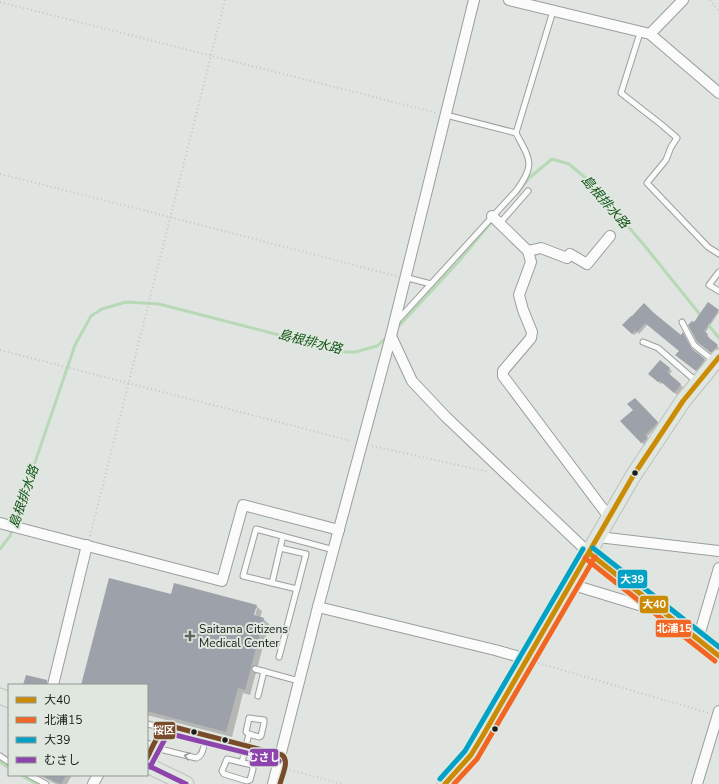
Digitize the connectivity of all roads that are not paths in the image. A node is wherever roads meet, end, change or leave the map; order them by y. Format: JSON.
{"nodes":[{"id":1,"x":474,"y":0,"type":"edge"},
{"id":2,"x":509,"y":0,"type":"edge"},
{"id":3,"x":684,"y":0,"type":"edge"},
{"id":4,"x":553,"y":11,"type":"junction"},
{"id":5,"x":645,"y":34,"type":"junction"},
{"id":6,"x":719,"y":93,"type":"edge"},
{"id":7,"x":446,"y":115,"type":"junction"},
{"id":8,"x":516,"y":133,"type":"junction"},
{"id":9,"x":528,"y":191,"type":"dead end"},
{"id":10,"x":492,"y":216,"type":"junction"},
{"id":11,"x":500,"y":223,"type":"junction"},
{"id":12,"x":610,"y":236,"type":"dead end"},
{"id":13,"x":528,"y":251,"type":"junction"},
{"id":14,"x":719,"y":254,"type":"edge"},
{"id":15,"x":719,"y":272,"type":"edge"},
{"id":16,"x":404,"y":278,"type":"junction"},
{"id":17,"x":431,"y":284,"type":"junction"},
{"id":18,"x":719,"y":291,"type":"edge"},
{"id":19,"x":682,"y":322,"type":"dead end"},
{"id":20,"x":392,"y":331,"type":"junction"},
{"id":21,"x":643,"y":342,"type":"dead end"},
{"id":22,"x":717,"y":359,"type":"edge"},
{"id":23,"x":698,"y":382,"type":"junction"},
{"id":24,"x":609,"y":517,"type":"junction"},
{"id":25,"x":0,"y":523,"type":"edge"},
{"id":26,"x":339,"y":530,"type":"junction"},
{"id":27,"x":283,"y":536,"type":"junction"},
{"id":28,"x":598,"y":536,"type":"junction"},
{"id":29,"x":87,"y":545,"type":"junction"},
{"id":30,"x":280,"y":548,"type":"junction"},
{"id":31,"x":334,"y":550,"type":"junction"},
{"id":32,"x":719,"y":551,"type":"edge"},
{"id":33,"x":589,"y":553,"type":"junction"},
{"id":34,"x":719,"y":568,"type":"edge"},
{"id":35,"x":272,"y":583,"type":"junction"},
{"id":36,"x":570,"y":584,"type":"junction"},
{"id":37,"x":297,"y":589,"type":"junction"},
{"id":38,"x":318,"y":606,"type":"junction"},
{"id":39,"x":657,"y":606,"type":"junction"},
{"id":40,"x":698,"y":639,"type":"junction"},
{"id":41,"x":719,"y":656,"type":"edge"},
{"id":42,"x":279,"y":657,"type":"dead end"},
{"id":43,"x":527,"y":659,"type":"junction"},
{"id":44,"x":254,"y":669,"type":"dead end"},
{"id":45,"x":264,"y":672,"type":"junction"},
{"id":46,"x":299,"y":681,"type":"junction"},
{"id":47,"x":53,"y":684,"type":"edge"},
{"id":48,"x":258,"y":696,"type":"dead end"},
{"id":49,"x":718,"y":714,"type":"edge"},
{"id":50,"x":148,"y":724,"type":"edge"},
{"id":51,"x":249,"y":734,"type":"dead end"},
{"id":52,"x":170,"y":735,"type":"junction"},
{"id":53,"x":205,"y":742,"type":"junction"},
{"id":54,"x":148,"y":743,"type":"edge"},
{"id":55,"x":160,"y":749,"type":"junction"},
{"id":56,"x":244,"y":752,"type":"junction"},
{"id":57,"x":242,"y":762,"type":"junction"},
{"id":58,"x":278,"y":764,"type":"junction"},
{"id":59,"x":149,"y":766,"type":"edge"},
{"id":60,"x":31,"y":776,"type":"edge"},
{"id":61,"x":46,"y":784,"type":"edge"},
{"id":62,"x":186,"y":784,"type":"edge"},
{"id":63,"x":273,"y":784,"type":"edge"},
{"id":64,"x":445,"y":784,"type":"edge"},
{"id":65,"x":697,"y":784,"type":"edge"}],
"edges":[{"from":1,"to":7,"type":"street"},
{"from":2,"to":4,"type":"street"},
{"from":3,"to":5,"type":"street"},
{"from":4,"to":5,"type":"street"},
{"from":4,"to":8,"type":"lane"},
{"from":5,"to":6,"type":"street"},
{"from":5,"to":14,"type":"lane"},
{"from":7,"to":8,"type":"lane"},
{"from":7,"to":16,"type":"street"},
{"from":8,"to":10,"type":"lane"},
{"from":9,"to":11,"type":"lane"},
{"from":10,"to":11,"type":"street"},
{"from":10,"to":17,"type":"lane"},
{"from":11,"to":13,"type":"street"},
{"from":12,"to":13,"type":"street"},
{"from":13,"to":24,"type":"street"},
{"from":15,"to":18,"type":"lane"},
{"from":16,"to":17,"type":"lane"},
{"from":16,"to":20,"type":"street"},
{"from":17,"to":20,"type":"lane"},
{"from":19,"to":22,"type":"lane"},
{"from":20,"to":26,"type":"street"},
{"from":20,"to":33,"type":"street"},
{"from":21,"to":23,"type":"lane"},
{"from":22,"to":23,"type":"main road"},
{"from":23,"to":24,"type":"main road"},
{"from":24,"to":28,"type":"main road"},
{"from":25,"to":29,"type":"street"},
{"from":26,"to":29,"type":"street"},
{"from":26,"to":31,"type":"street"},
{"from":27,"to":30,"type":"lane"},
{"from":27,"to":31,"type":"lane"},
{"from":27,"to":35,"type":"lane"},
{"from":28,"to":32,"type":"street"},
{"from":28,"to":33,"type":"main road"},
{"from":29,"to":47,"type":"street"},
{"from":30,"to":35,"type":"lane"},
{"from":30,"to":37,"type":"lane"},
{"from":31,"to":38,"type":"street"},
{"from":33,"to":36,"type":"main road"},
{"from":33,"to":39,"type":"street"},
{"from":34,"to":40,"type":"street"},
{"from":35,"to":37,"type":"lane"},
{"from":36,"to":39,"type":"street"},
{"from":36,"to":43,"type":"main road"},
{"from":37,"to":42,"type":"lane"},
{"from":38,"to":43,"type":"street"},
{"from":38,"to":46,"type":"street"},
{"from":39,"to":40,"type":"street"},
{"from":40,"to":41,"type":"street"},
{"from":43,"to":64,"type":"main road"},
{"from":44,"to":45,"type":"lane"},
{"from":45,"to":46,"type":"lane"},
{"from":45,"to":48,"type":"lane"},
{"from":46,"to":58,"type":"street"},
{"from":49,"to":65,"type":"street"},
{"from":50,"to":52,"type":"lane"},
{"from":51,"to":56,"type":"lane"},
{"from":52,"to":53,"type":"lane"},
{"from":52,"to":55,"type":"lane"},
{"from":53,"to":55,"type":"lane","one_way":true},
{"from":53,"to":56,"type":"lane"},
{"from":54,"to":55,"type":"lane"},
{"from":55,"to":59,"type":"lane"},
{"from":56,"to":57,"type":"lane"},
{"from":56,"to":58,"type":"lane"},
{"from":57,"to":57,"type":"lane"},
{"from":58,"to":63,"type":"street"},
{"from":59,"to":62,"type":"main road"},
{"from":60,"to":61,"type":"lane"}]}
